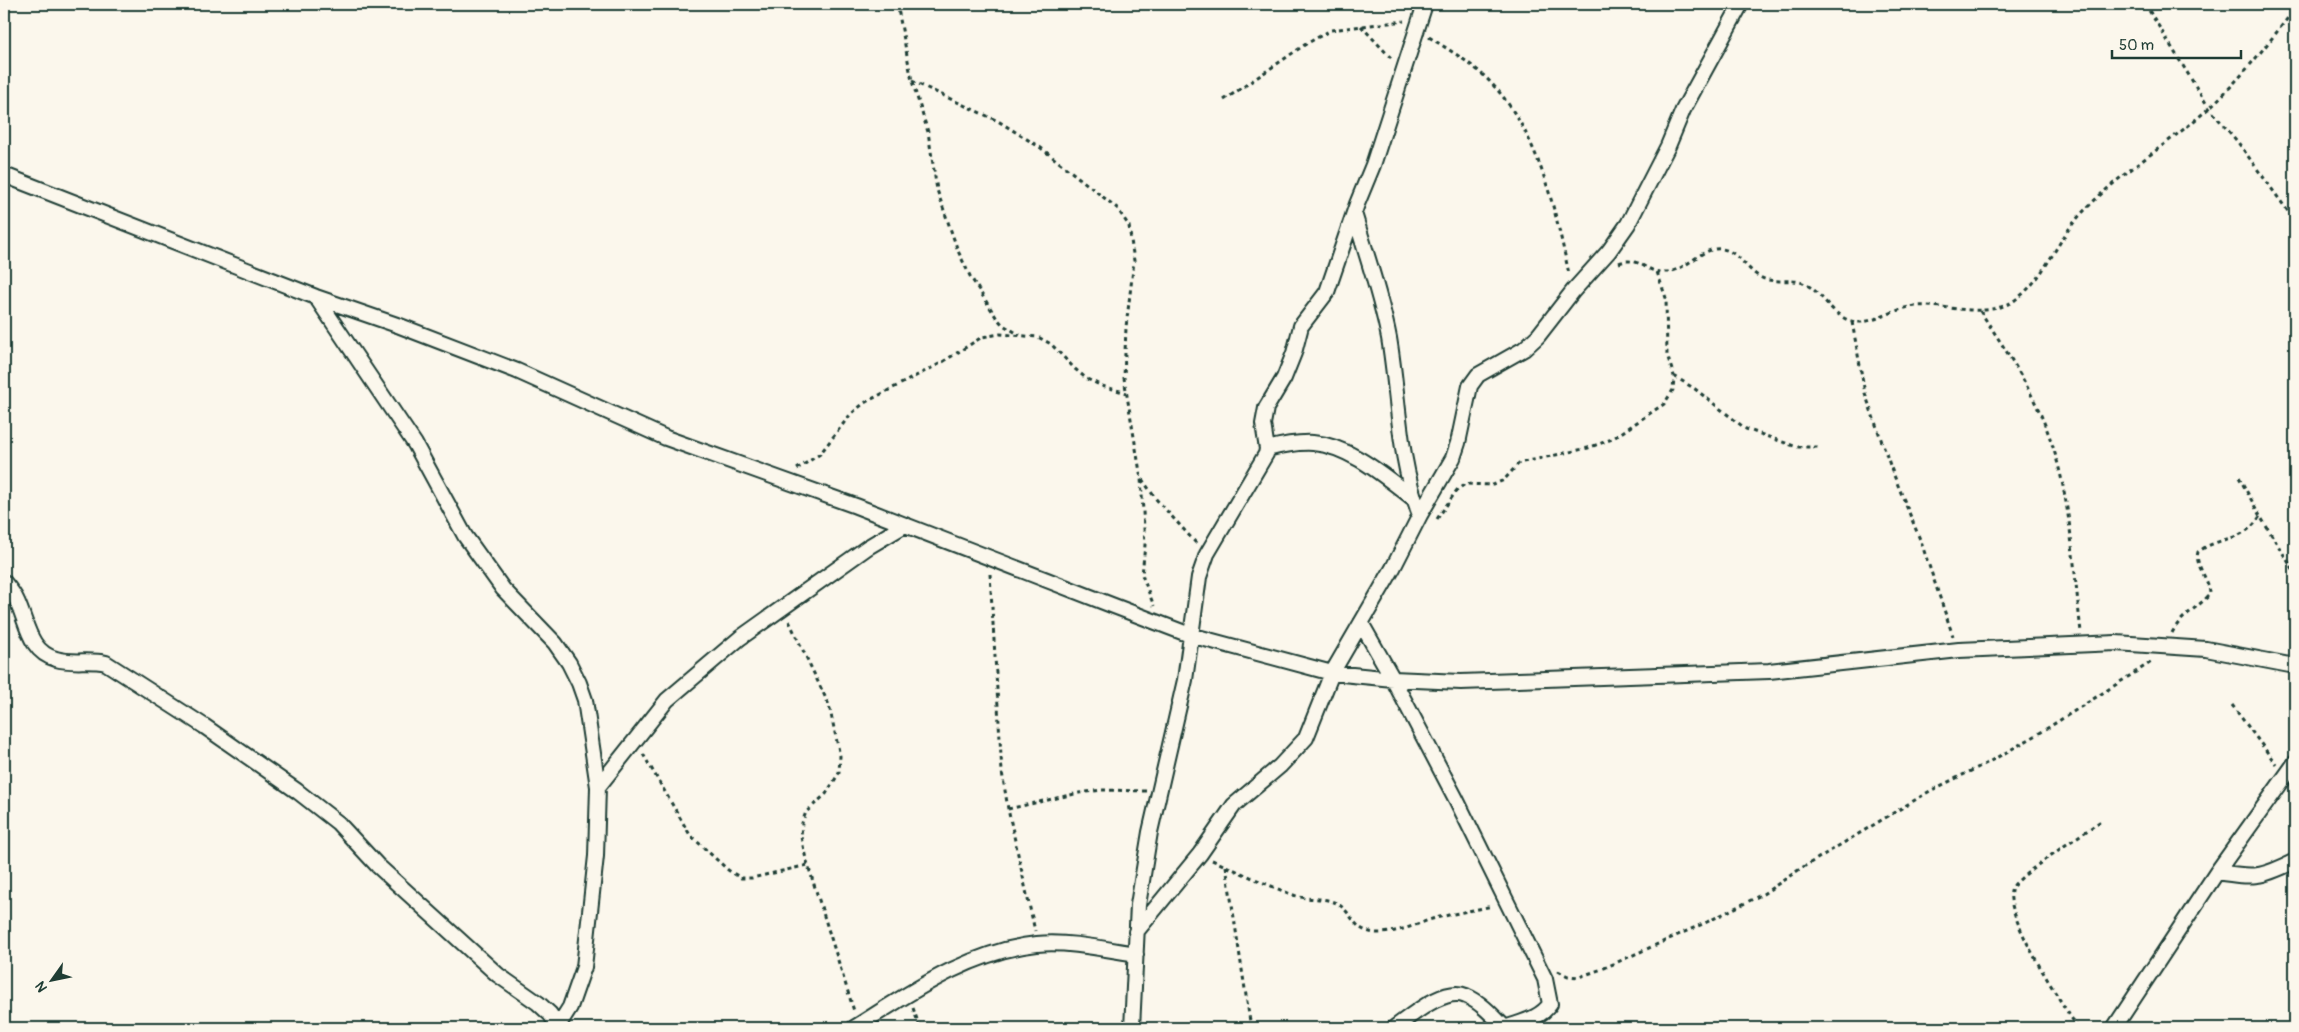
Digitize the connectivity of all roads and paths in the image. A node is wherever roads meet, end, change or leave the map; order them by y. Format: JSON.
{"nodes":[{"id":1,"x":897,"y":4,"type":"edge"},
{"id":2,"x":1425,"y":4,"type":"edge"},
{"id":3,"x":1741,"y":4,"type":"edge"},
{"id":4,"x":2145,"y":4,"type":"edge"},
{"id":5,"x":2295,"y":10,"type":"edge"},
{"id":6,"x":1418,"y":24,"type":"junction"},
{"id":7,"x":1361,"y":26,"type":"junction"},
{"id":8,"x":1402,"y":70,"type":"junction"},
{"id":9,"x":912,"y":81,"type":"junction"},
{"id":10,"x":1224,"y":100,"type":"dead end"},
{"id":11,"x":2209,"y":108,"type":"junction"},
{"id":12,"x":4,"y":175,"type":"edge"},
{"id":13,"x":1354,"y":213,"type":"junction"},
{"id":14,"x":2295,"y":221,"type":"edge"},
{"id":15,"x":1617,"y":264,"type":"dead end"},
{"id":16,"x":1657,"y":272,"type":"junction"},
{"id":17,"x":1573,"y":291,"type":"junction"},
{"id":18,"x":316,"y":297,"type":"junction"},
{"id":19,"x":1980,"y":311,"type":"junction"},
{"id":20,"x":1852,"y":322,"type":"junction"},
{"id":21,"x":1021,"y":335,"type":"junction"},
{"id":22,"x":1674,"y":376,"type":"junction"},
{"id":23,"x":1126,"y":393,"type":"junction"},
{"id":24,"x":1819,"y":447,"type":"dead end"},
{"id":25,"x":1268,"y":448,"type":"junction"},
{"id":26,"x":2239,"y":477,"type":"dead end"},
{"id":27,"x":1141,"y":478,"type":"junction"},
{"id":28,"x":783,"y":480,"type":"junction"},
{"id":29,"x":1413,"y":498,"type":"junction"},
{"id":30,"x":1420,"y":515,"type":"junction"},
{"id":31,"x":2260,"y":516,"type":"junction"},
{"id":32,"x":905,"y":525,"type":"junction"},
{"id":33,"x":1410,"y":534,"type":"junction"},
{"id":34,"x":1207,"y":554,"type":"junction"},
{"id":35,"x":989,"y":558,"type":"junction"},
{"id":36,"x":2295,"y":573,"type":"edge"},
{"id":37,"x":4,"y":582,"type":"edge"},
{"id":38,"x":783,"y":607,"type":"junction"},
{"id":39,"x":1159,"y":623,"type":"junction"},
{"id":40,"x":1361,"y":623,"type":"junction"},
{"id":41,"x":1190,"y":635,"type":"junction"},
{"id":42,"x":2082,"y":645,"type":"junction"},
{"id":43,"x":2171,"y":647,"type":"junction"},
{"id":44,"x":1959,"y":650,"type":"junction"},
{"id":45,"x":2295,"y":666,"type":"edge"},
{"id":46,"x":1332,"y":673,"type":"junction"},
{"id":47,"x":1393,"y":679,"type":"junction"},
{"id":48,"x":2232,"y":705,"type":"dead end"},
{"id":49,"x":634,"y":739,"type":"junction"},
{"id":50,"x":2295,"y":763,"type":"edge"},
{"id":51,"x":2286,"y":776,"type":"junction"},
{"id":52,"x":598,"y":788,"type":"junction"},
{"id":53,"x":1159,"y":791,"type":"junction"},
{"id":54,"x":1008,"y":809,"type":"junction"},
{"id":55,"x":2101,"y":821,"type":"dead end"},
{"id":56,"x":1200,"y":854,"type":"junction"},
{"id":57,"x":2295,"y":861,"type":"edge"},
{"id":58,"x":808,"y":865,"type":"junction"},
{"id":59,"x":1226,"y":866,"type":"junction"},
{"id":60,"x":2217,"y":872,"type":"junction"},
{"id":61,"x":1507,"y":902,"type":"junction"},
{"id":62,"x":1136,"y":932,"type":"junction"},
{"id":63,"x":1037,"y":944,"type":"junction"},
{"id":64,"x":1136,"y":954,"type":"junction"},
{"id":65,"x":1535,"y":956,"type":"junction"},
{"id":66,"x":907,"y":994,"type":"junction"},
{"id":67,"x":558,"y":1027,"type":"edge"},
{"id":68,"x":856,"y":1027,"type":"edge"},
{"id":69,"x":920,"y":1028,"type":"edge"},
{"id":70,"x":1132,"y":1028,"type":"edge"},
{"id":71,"x":1251,"y":1028,"type":"edge"},
{"id":72,"x":1394,"y":1028,"type":"edge"},
{"id":73,"x":1505,"y":1028,"type":"edge"},
{"id":74,"x":2078,"y":1028,"type":"edge"},
{"id":75,"x":2114,"y":1028,"type":"edge"}],
"edges":[{"from":1,"to":9,"type":"path"},
{"from":2,"to":6,"type":"street"},
{"from":3,"to":17,"type":"street"},
{"from":4,"to":11,"type":"path"},
{"from":5,"to":11,"type":"path"},
{"from":6,"to":7,"type":"path"},
{"from":6,"to":8,"type":"street"},
{"from":6,"to":17,"type":"path"},
{"from":7,"to":8,"type":"path"},
{"from":7,"to":10,"type":"path"},
{"from":8,"to":13,"type":"street"},
{"from":9,"to":21,"type":"path"},
{"from":9,"to":23,"type":"path"},
{"from":11,"to":14,"type":"path"},
{"from":11,"to":19,"type":"path"},
{"from":12,"to":18,"type":"street"},
{"from":13,"to":25,"type":"street"},
{"from":13,"to":29,"type":"street"},
{"from":15,"to":16,"type":"path"},
{"from":16,"to":20,"type":"path"},
{"from":16,"to":22,"type":"path"},
{"from":17,"to":30,"type":"street"},
{"from":18,"to":28,"type":"street"},
{"from":18,"to":52,"type":"street"},
{"from":19,"to":20,"type":"path"},
{"from":19,"to":42,"type":"path"},
{"from":20,"to":44,"type":"path"},
{"from":21,"to":23,"type":"path"},
{"from":21,"to":28,"type":"path"},
{"from":22,"to":24,"type":"path"},
{"from":22,"to":33,"type":"path"},
{"from":23,"to":27,"type":"path"},
{"from":25,"to":29,"type":"street"},
{"from":25,"to":34,"type":"street"},
{"from":26,"to":31,"type":"path"},
{"from":27,"to":34,"type":"path"},
{"from":27,"to":39,"type":"path"},
{"from":28,"to":32,"type":"street"},
{"from":29,"to":30,"type":"street"},
{"from":30,"to":33,"type":"street"},
{"from":31,"to":36,"type":"path"},
{"from":31,"to":43,"type":"path"},
{"from":32,"to":35,"type":"street"},
{"from":32,"to":38,"type":"street"},
{"from":33,"to":40,"type":"street"},
{"from":34,"to":41,"type":"street"},
{"from":35,"to":39,"type":"street"},
{"from":35,"to":54,"type":"path"},
{"from":37,"to":67,"type":"street"},
{"from":38,"to":49,"type":"street"},
{"from":38,"to":58,"type":"path"},
{"from":39,"to":41,"type":"street"},
{"from":40,"to":46,"type":"street"},
{"from":40,"to":47,"type":"street"},
{"from":41,"to":46,"type":"street"},
{"from":41,"to":53,"type":"street"},
{"from":42,"to":43,"type":"street"},
{"from":42,"to":44,"type":"street"},
{"from":43,"to":45,"type":"street"},
{"from":43,"to":65,"type":"path"},
{"from":44,"to":47,"type":"street"},
{"from":46,"to":47,"type":"street"},
{"from":46,"to":56,"type":"street"},
{"from":47,"to":61,"type":"street"},
{"from":48,"to":51,"type":"path"},
{"from":49,"to":52,"type":"street"},
{"from":49,"to":58,"type":"path"},
{"from":50,"to":51,"type":"street"},
{"from":51,"to":60,"type":"street"},
{"from":52,"to":67,"type":"street"},
{"from":53,"to":54,"type":"path"},
{"from":53,"to":62,"type":"street"},
{"from":54,"to":63,"type":"path"},
{"from":55,"to":74,"type":"path"},
{"from":56,"to":59,"type":"path"},
{"from":56,"to":62,"type":"street"},
{"from":57,"to":60,"type":"street"},
{"from":58,"to":68,"type":"path"},
{"from":59,"to":61,"type":"path"},
{"from":59,"to":71,"type":"path"},
{"from":60,"to":75,"type":"street"},
{"from":61,"to":65,"type":"street"},
{"from":62,"to":64,"type":"street"},
{"from":63,"to":64,"type":"street"},
{"from":63,"to":66,"type":"street"},
{"from":64,"to":70,"type":"street"},
{"from":65,"to":73,"type":"street"},
{"from":66,"to":68,"type":"street"},
{"from":66,"to":69,"type":"path"},
{"from":72,"to":73,"type":"street"}]}
